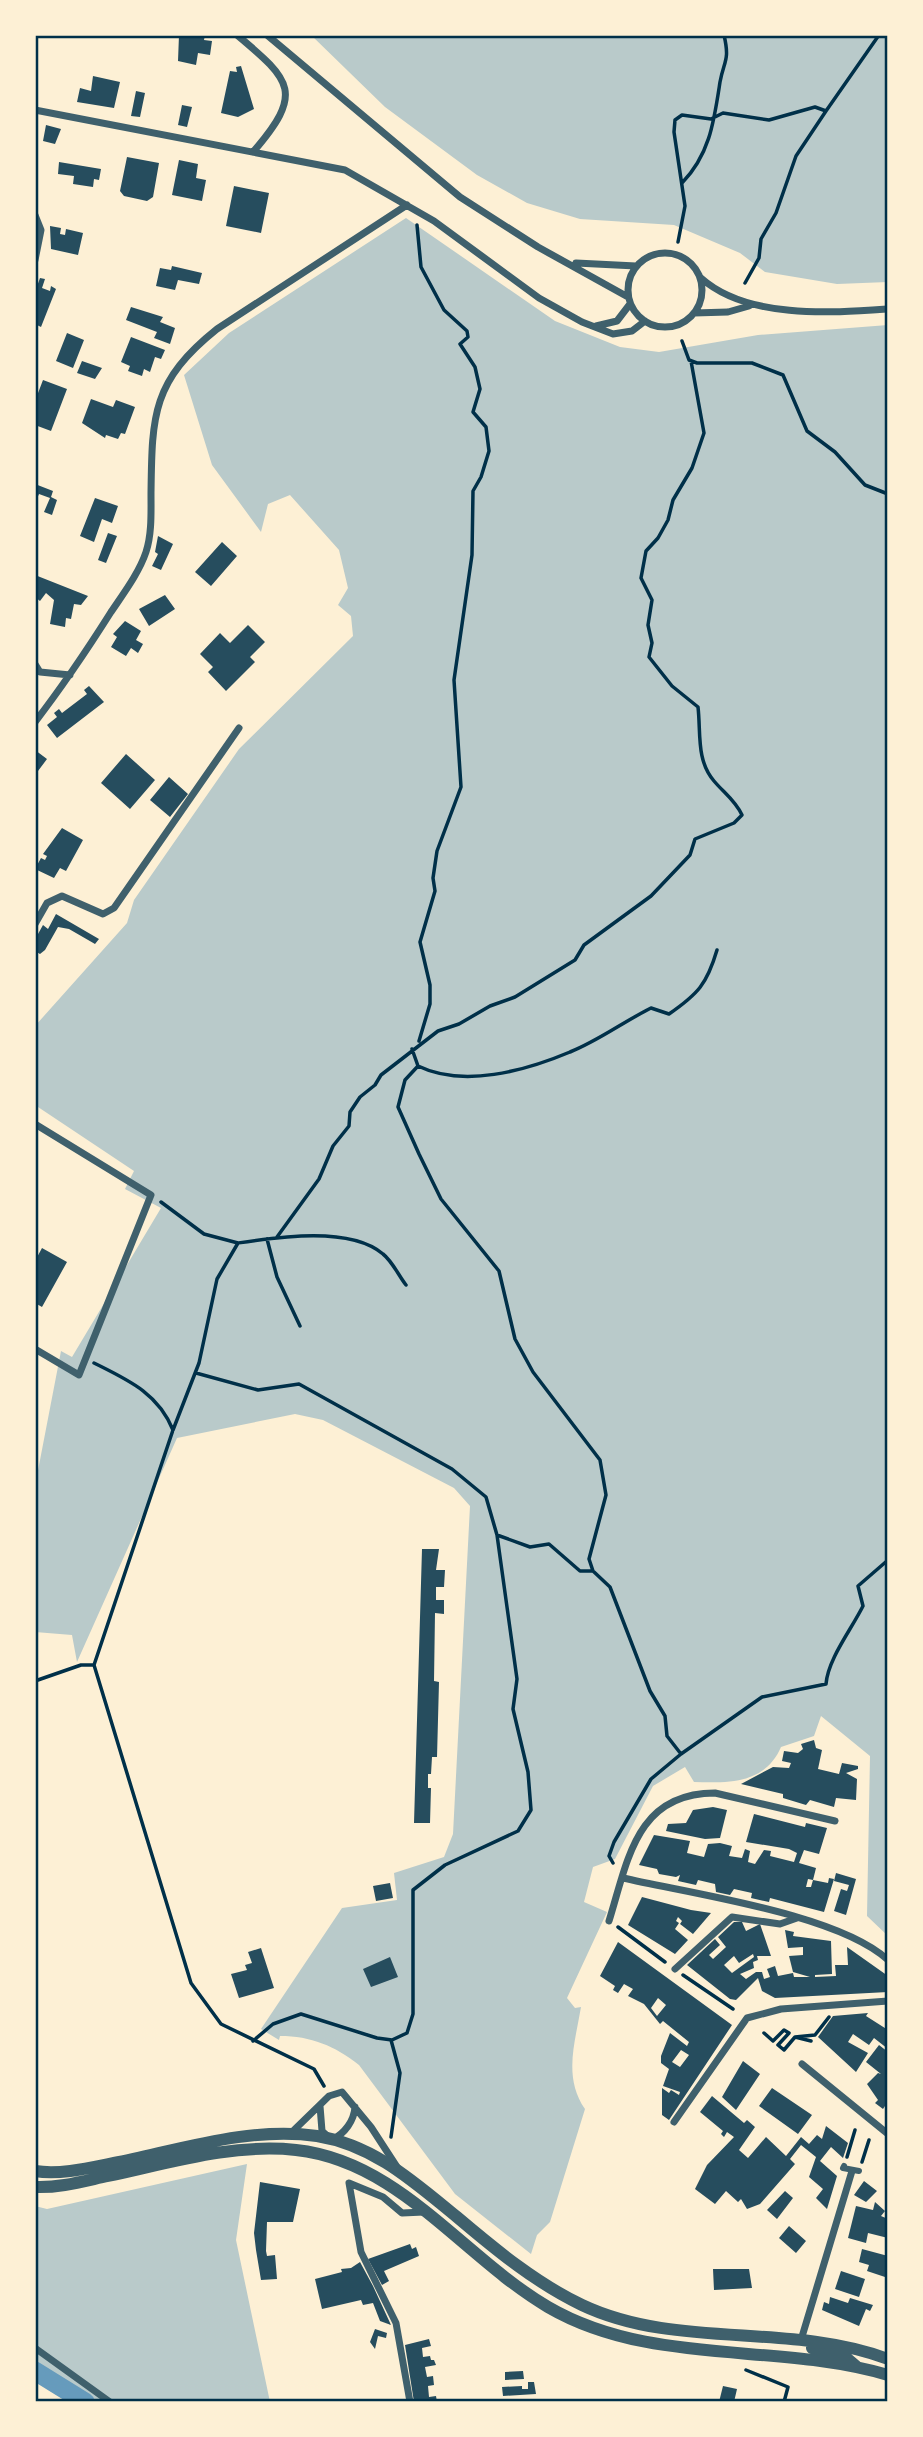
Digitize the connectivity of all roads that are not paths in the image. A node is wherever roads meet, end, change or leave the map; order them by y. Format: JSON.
{"nodes":[{"id":1,"x":236,"y":35,"type":"edge"},
{"id":2,"x":267,"y":35,"type":"edge"},
{"id":3,"x":35,"y":110,"type":"edge"},
{"id":4,"x":253,"y":152,"type":"junction"},
{"id":5,"x":407,"y":205,"type":"junction"},
{"id":6,"x":35,"y":215,"type":"edge"},
{"id":7,"x":35,"y":260,"type":"edge"},
{"id":8,"x":572,"y":263,"type":"junction"},
{"id":9,"x":636,"y":266,"type":"junction"},
{"id":10,"x":700,"y":278,"type":"junction"},
{"id":11,"x":629,"y":300,"type":"junction"},
{"id":12,"x":749,"y":306,"type":"junction"},
{"id":13,"x":888,"y":309,"type":"edge"},
{"id":14,"x":694,"y":313,"type":"junction"},
{"id":15,"x":645,"y":321,"type":"junction"},
{"id":16,"x":592,"y":327,"type":"junction"},
{"id":17,"x":35,"y":664,"type":"edge"},
{"id":18,"x":70,"y":675,"type":"junction"},
{"id":19,"x":35,"y":723,"type":"edge"},
{"id":20,"x":239,"y":728,"type":"dead end"},
{"id":21,"x":35,"y":924,"type":"edge"},
{"id":22,"x":35,"y":1124,"type":"edge"},
{"id":23,"x":35,"y":1349,"type":"edge"},
{"id":24,"x":835,"y":1821,"type":"dead end"},
{"id":25,"x":622,"y":1878,"type":"junction"},
{"id":26,"x":798,"y":1918,"type":"junction"},
{"id":27,"x":610,"y":1921,"type":"dead end"},
{"id":28,"x":888,"y":1960,"type":"edge"},
{"id":29,"x":675,"y":1969,"type":"dead end"},
{"id":30,"x":888,"y":2001,"type":"edge"},
{"id":31,"x":802,"y":2064,"type":"dead end"},
{"id":32,"x":320,"y":2106,"type":"junction"},
{"id":33,"x":355,"y":2106,"type":"junction"},
{"id":34,"x":674,"y":2122,"type":"dead end"},
{"id":35,"x":888,"y":2134,"type":"edge"},
{"id":36,"x":288,"y":2135,"type":"junction"},
{"id":37,"x":332,"y":2140,"type":"junction"},
{"id":38,"x":239,"y":2150,"type":"junction"},
{"id":39,"x":844,"y":2166,"type":"road end"},
{"id":40,"x":398,"y":2169,"type":"junction"},
{"id":41,"x":35,"y":2171,"type":"edge"},
{"id":42,"x":855,"y":2171,"type":"joint"},
{"id":43,"x":386,"y":2183,"type":"junction"},
{"id":44,"x":35,"y":2187,"type":"edge"},
{"id":45,"x":424,"y":2212,"type":"junction"},
{"id":46,"x":801,"y":2340,"type":"junction"},
{"id":47,"x":35,"y":2348,"type":"edge"},
{"id":48,"x":725,"y":2351,"type":"junction"},
{"id":49,"x":888,"y":2359,"type":"edge"},
{"id":50,"x":857,"y":2367,"type":"junction"},
{"id":51,"x":888,"y":2375,"type":"edge"},
{"id":52,"x":110,"y":2402,"type":"edge"},
{"id":53,"x":410,"y":2402,"type":"edge"}],
"edges":[{"from":1,"to":4,"type":"street"},
{"from":2,"to":8,"type":"street"},
{"from":3,"to":4,"type":"street"},
{"from":4,"to":5,"type":"street"},
{"from":5,"to":16,"type":"street"},
{"from":5,"to":18,"type":"street"},
{"from":6,"to":7,"type":"street"},
{"from":8,"to":9,"type":"street"},
{"from":8,"to":11,"type":"street"},
{"from":9,"to":10,"type":"street"},
{"from":9,"to":11,"type":"street"},
{"from":10,"to":12,"type":"street"},
{"from":10,"to":14,"type":"street"},
{"from":11,"to":15,"type":"street"},
{"from":11,"to":16,"type":"street"},
{"from":12,"to":13,"type":"street"},
{"from":12,"to":14,"type":"street"},
{"from":14,"to":15,"type":"street"},
{"from":15,"to":16,"type":"street"},
{"from":17,"to":18,"type":"street"},
{"from":18,"to":19,"type":"street"},
{"from":20,"to":21,"type":"street"},
{"from":22,"to":23,"type":"street"},
{"from":24,"to":25,"type":"street"},
{"from":25,"to":26,"type":"street"},
{"from":25,"to":27,"type":"street"},
{"from":26,"to":28,"type":"street"},
{"from":26,"to":29,"type":"street"},
{"from":30,"to":34,"type":"street"},
{"from":31,"to":35,"type":"street"},
{"from":32,"to":33,"type":"street"},
{"from":32,"to":36,"type":"street"},
{"from":32,"to":37,"type":"street"},
{"from":33,"to":37,"type":"street"},
{"from":33,"to":40,"type":"street"},
{"from":36,"to":37,"type":"street"},
{"from":36,"to":41,"type":"street"},
{"from":37,"to":38,"type":"street"},
{"from":37,"to":40,"type":"street"},
{"from":37,"to":43,"type":"street"},
{"from":38,"to":43,"type":"street"},
{"from":38,"to":44,"type":"street"},
{"from":39,"to":42,"type":"street"},
{"from":40,"to":46,"type":"street"},
{"from":42,"to":46,"type":"street"},
{"from":43,"to":45,"type":"street"},
{"from":45,"to":48,"type":"street"},
{"from":45,"to":53,"type":"street"},
{"from":46,"to":48,"type":"street"},
{"from":46,"to":49,"type":"street"},
{"from":46,"to":50,"type":"street"},
{"from":47,"to":52,"type":"street"},
{"from":48,"to":50,"type":"street"},
{"from":50,"to":51,"type":"street"}]}
